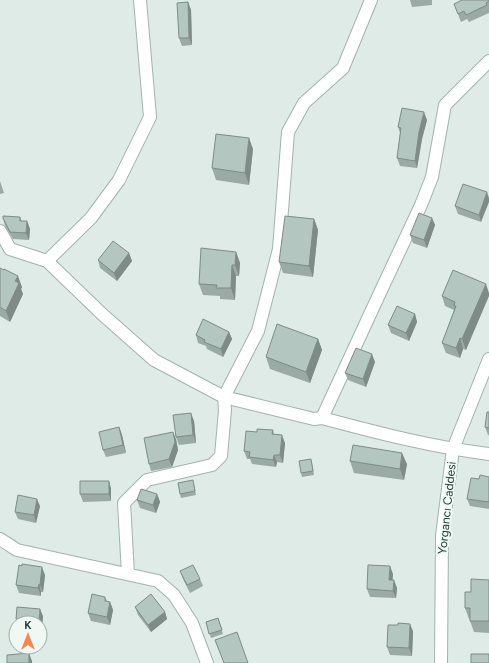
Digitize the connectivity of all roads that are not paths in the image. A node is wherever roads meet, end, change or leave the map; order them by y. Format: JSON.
{"nodes":[{"id":1,"x":140,"y":0,"type":"edge"},
{"id":2,"x":371,"y":0,"type":"edge"},
{"id":3,"x":489,"y":62,"type":"edge"},
{"id":4,"x":0,"y":231,"type":"edge"},
{"id":5,"x":47,"y":261,"type":"junction"},
{"id":6,"x":489,"y":359,"type":"edge"},
{"id":7,"x":224,"y":397,"type":"junction"},
{"id":8,"x":322,"y":418,"type":"junction"},
{"id":9,"x":453,"y":449,"type":"junction"},
{"id":10,"x":489,"y":454,"type":"edge"},
{"id":11,"x":0,"y":539,"type":"edge"},
{"id":12,"x":128,"y":574,"type":"junction"},
{"id":13,"x":207,"y":663,"type":"edge"},
{"id":14,"x":440,"y":663,"type":"edge"}],
"edges":[{"from":1,"to":5,"type":"street"},
{"from":2,"to":7,"type":"street"},
{"from":3,"to":8,"type":"street"},
{"from":4,"to":5,"type":"street"},
{"from":5,"to":7,"type":"street"},
{"from":6,"to":9,"type":"street","name":"Yorgancı Caddesi"},
{"from":7,"to":8,"type":"street"},
{"from":7,"to":12,"type":"street"},
{"from":8,"to":9,"type":"street"},
{"from":9,"to":10,"type":"street"},
{"from":9,"to":14,"type":"street","name":"Yorgancı Caddesi"},
{"from":11,"to":12,"type":"street"},
{"from":12,"to":13,"type":"street"}]}
